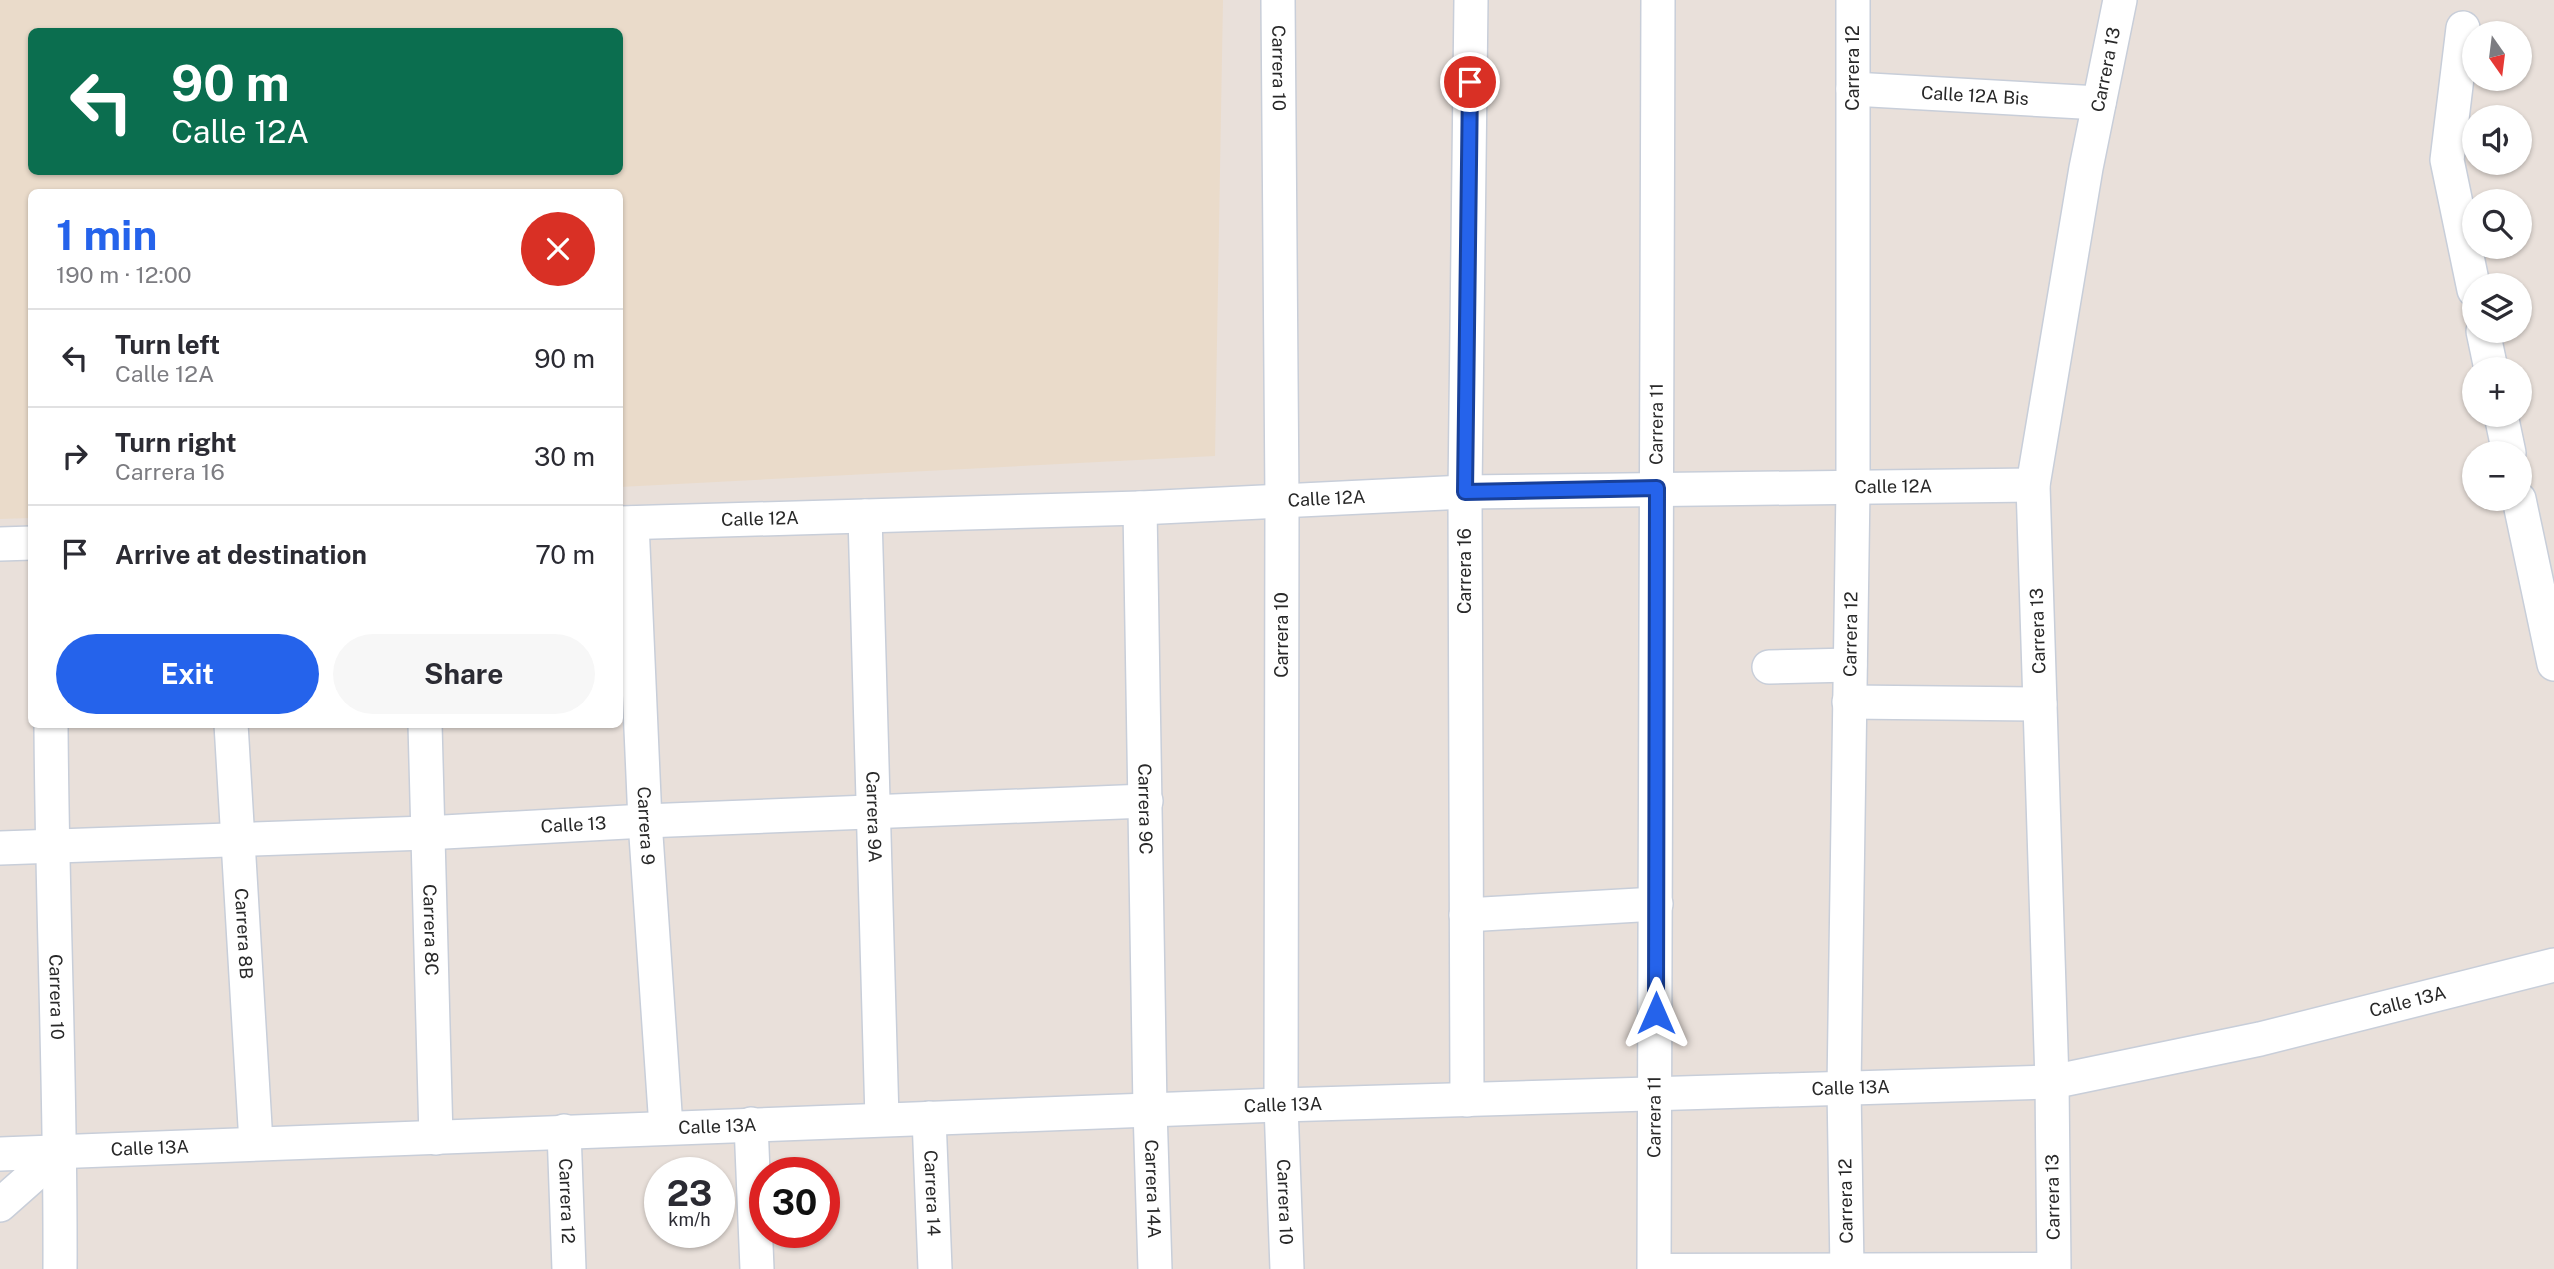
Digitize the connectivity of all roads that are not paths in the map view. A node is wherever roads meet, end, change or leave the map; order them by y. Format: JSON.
{"nodes":[{"id":1,"x":1278,"y":0,"type":"edge"},
{"id":2,"x":1471,"y":0,"type":"edge"},
{"id":3,"x":1658,"y":0,"type":"edge"},
{"id":4,"x":1853,"y":0,"type":"edge"},
{"id":5,"x":2120,"y":0,"type":"edge"},
{"id":6,"x":2462,"y":36,"type":"edge"},
{"id":7,"x":1853,"y":89,"type":"junction"},
{"id":8,"x":2099,"y":103,"type":"junction"},
{"id":9,"x":2470,"y":273,"type":"edge"},
{"id":10,"x":2033,"y":485,"type":"junction"},
{"id":11,"x":1657,"y":488,"type":"junction"},
{"id":12,"x":1853,"y":488,"type":"junction"},
{"id":13,"x":1465,"y":492,"type":"junction"},
{"id":14,"x":1282,"y":499,"type":"junction"},
{"id":15,"x":1140,"y":508,"type":"junction"},
{"id":16,"x":2522,"y":511,"type":"edge"},
{"id":17,"x":865,"y":516,"type":"junction"},
{"id":18,"x":626,"y":523,"type":"edge"},
{"id":19,"x":28,"y":543,"type":"edge"},
{"id":20,"x":0,"y":544,"type":"edge"},
{"id":21,"x":2554,"y":664,"type":"edge"},
{"id":22,"x":1850,"y":666,"type":"junction"},
{"id":23,"x":1769,"y":667,"type":"dead end"},
{"id":24,"x":1850,"y":702,"type":"junction"},
{"id":25,"x":2040,"y":704,"type":"junction"},
{"id":26,"x":51,"y":728,"type":"edge"},
{"id":27,"x":231,"y":728,"type":"edge"},
{"id":28,"x":425,"y":728,"type":"edge"},
{"id":29,"x":1146,"y":801,"type":"junction"},
{"id":30,"x":872,"y":814,"type":"junction"},
{"id":31,"x":645,"y":821,"type":"junction"},
{"id":32,"x":426,"y":834,"type":"junction"},
{"id":33,"x":236,"y":840,"type":"junction"},
{"id":34,"x":51,"y":847,"type":"junction"},
{"id":35,"x":0,"y":849,"type":"edge"},
{"id":36,"x":1656,"y":904,"type":"junction"},
{"id":37,"x":1466,"y":915,"type":"junction"},
{"id":38,"x":2554,"y":965,"type":"edge"},
{"id":39,"x":2052,"y":1082,"type":"junction"},
{"id":40,"x":1844,"y":1088,"type":"junction"},
{"id":41,"x":1655,"y":1094,"type":"junction"},
{"id":42,"x":1467,"y":1100,"type":"junction"},
{"id":43,"x":1281,"y":1105,"type":"junction"},
{"id":44,"x":1150,"y":1110,"type":"junction"},
{"id":45,"x":929,"y":1118,"type":"junction"},
{"id":46,"x":882,"y":1119,"type":"junction"},
{"id":47,"x":751,"y":1124,"type":"junction"},
{"id":48,"x":666,"y":1127,"type":"junction"},
{"id":49,"x":564,"y":1132,"type":"junction"},
{"id":50,"x":436,"y":1138,"type":"junction"},
{"id":51,"x":256,"y":1143,"type":"junction"},
{"id":52,"x":61,"y":1152,"type":"junction"},
{"id":53,"x":0,"y":1154,"type":"edge"},
{"id":54,"x":0,"y":1205,"type":"edge"},
{"id":55,"x":1847,"y":1267,"type":"edge"},
{"id":56,"x":2054,"y":1267,"type":"edge"},
{"id":57,"x":1654,"y":1268,"type":"edge"},
{"id":58,"x":60,"y":1269,"type":"edge"},
{"id":59,"x":569,"y":1269,"type":"edge"},
{"id":60,"x":757,"y":1269,"type":"edge"},
{"id":61,"x":935,"y":1269,"type":"edge"},
{"id":62,"x":1155,"y":1269,"type":"edge"},
{"id":63,"x":1287,"y":1269,"type":"edge"}],
"edges":[{"from":1,"to":14,"type":"street","name":"Carrera 10"},
{"from":2,"to":13,"type":"street","name":"Carrera 16"},
{"from":3,"to":11,"type":"street","name":"Carrera 11"},
{"from":4,"to":7,"type":"street","name":"Carrera 12"},
{"from":5,"to":8,"type":"street","name":"Carrera 13"},
{"from":6,"to":9,"type":"street"},
{"from":7,"to":8,"type":"street","name":"Calle 12A Bis"},
{"from":7,"to":12,"type":"street","name":"Carrera 12"},
{"from":8,"to":10,"type":"street","name":"Carrera 13"},
{"from":10,"to":12,"type":"street","name":"Calle 12A"},
{"from":10,"to":25,"type":"street","name":"Carrera 13"},
{"from":11,"to":12,"type":"street","name":"Calle 12A"},
{"from":11,"to":13,"type":"street","name":"Calle 12A"},
{"from":11,"to":36,"type":"street","name":"Carrera 11"},
{"from":12,"to":22,"type":"street","name":"Carrera 12"},
{"from":13,"to":14,"type":"street","name":"Calle 12A"},
{"from":13,"to":37,"type":"street","name":"Carrera 16"},
{"from":14,"to":15,"type":"street","name":"Calle 12A"},
{"from":14,"to":43,"type":"street","name":"Carrera 10"},
{"from":15,"to":17,"type":"street","name":"Calle 12A"},
{"from":15,"to":29,"type":"street","name":"Carrera 9C"},
{"from":16,"to":21,"type":"street"},
{"from":17,"to":18,"type":"street","name":"Calle 12A"},
{"from":17,"to":30,"type":"street","name":"Carrera 9A"},
{"from":18,"to":31,"type":"street","name":"Carrera 9"},
{"from":19,"to":20,"type":"street"},
{"from":22,"to":23,"type":"street"},
{"from":22,"to":24,"type":"street","name":"Carrera 12"},
{"from":24,"to":25,"type":"street"},
{"from":24,"to":40,"type":"street","name":"Carrera 12"},
{"from":25,"to":39,"type":"street","name":"Carrera 13"},
{"from":26,"to":34,"type":"street","name":"Carrera 10"},
{"from":27,"to":33,"type":"street","name":"Carrera 8B"},
{"from":28,"to":32,"type":"street","name":"Carrera 8C"},
{"from":29,"to":30,"type":"street","name":"Calle 13"},
{"from":29,"to":44,"type":"street","name":"Carrera 9C"},
{"from":30,"to":31,"type":"street","name":"Calle 13"},
{"from":30,"to":46,"type":"street","name":"Carrera 9A"},
{"from":31,"to":32,"type":"street","name":"Calle 13"},
{"from":31,"to":48,"type":"street","name":"Carrera 9"},
{"from":32,"to":33,"type":"street","name":"Calle 13"},
{"from":32,"to":50,"type":"street","name":"Carrera 8C"},
{"from":33,"to":34,"type":"street","name":"Calle 13"},
{"from":33,"to":51,"type":"street","name":"Carrera 8B"},
{"from":34,"to":35,"type":"street","name":"Calle 13"},
{"from":34,"to":52,"type":"street","name":"Carrera 10"},
{"from":36,"to":37,"type":"street"},
{"from":36,"to":41,"type":"street","name":"Carrera 11"},
{"from":37,"to":42,"type":"street","name":"Carrera 16"},
{"from":38,"to":39,"type":"street","name":"Calle 13A"},
{"from":39,"to":40,"type":"street","name":"Calle 13A"},
{"from":39,"to":56,"type":"street","name":"Carrera 13"},
{"from":40,"to":41,"type":"street","name":"Calle 13A"},
{"from":40,"to":55,"type":"street","name":"Carrera 12"},
{"from":41,"to":42,"type":"street","name":"Calle 13A"},
{"from":41,"to":57,"type":"street","name":"Carrera 11"},
{"from":42,"to":43,"type":"street","name":"Calle 13A"},
{"from":43,"to":44,"type":"street","name":"Calle 13A"},
{"from":43,"to":63,"type":"street","name":"Carrera 10"},
{"from":44,"to":45,"type":"street","name":"Calle 13A"},
{"from":44,"to":62,"type":"street","name":"Carrera 14A"},
{"from":45,"to":46,"type":"street","name":"Calle 13A"},
{"from":45,"to":61,"type":"street","name":"Carrera 14"},
{"from":46,"to":47,"type":"street","name":"Calle 13A"},
{"from":47,"to":48,"type":"street","name":"Calle 13A"},
{"from":47,"to":60,"type":"street"},
{"from":48,"to":49,"type":"street","name":"Calle 13A"},
{"from":49,"to":50,"type":"street","name":"Calle 13A"},
{"from":49,"to":59,"type":"street","name":"Carrera 12"},
{"from":50,"to":51,"type":"street","name":"Calle 13A"},
{"from":51,"to":52,"type":"street","name":"Calle 13A"},
{"from":52,"to":53,"type":"street","name":"Calle 13A"},
{"from":52,"to":54,"type":"street"},
{"from":52,"to":58,"type":"street","name":"Carrera 10"},
{"from":55,"to":56,"type":"street"},
{"from":55,"to":57,"type":"street"}]}
